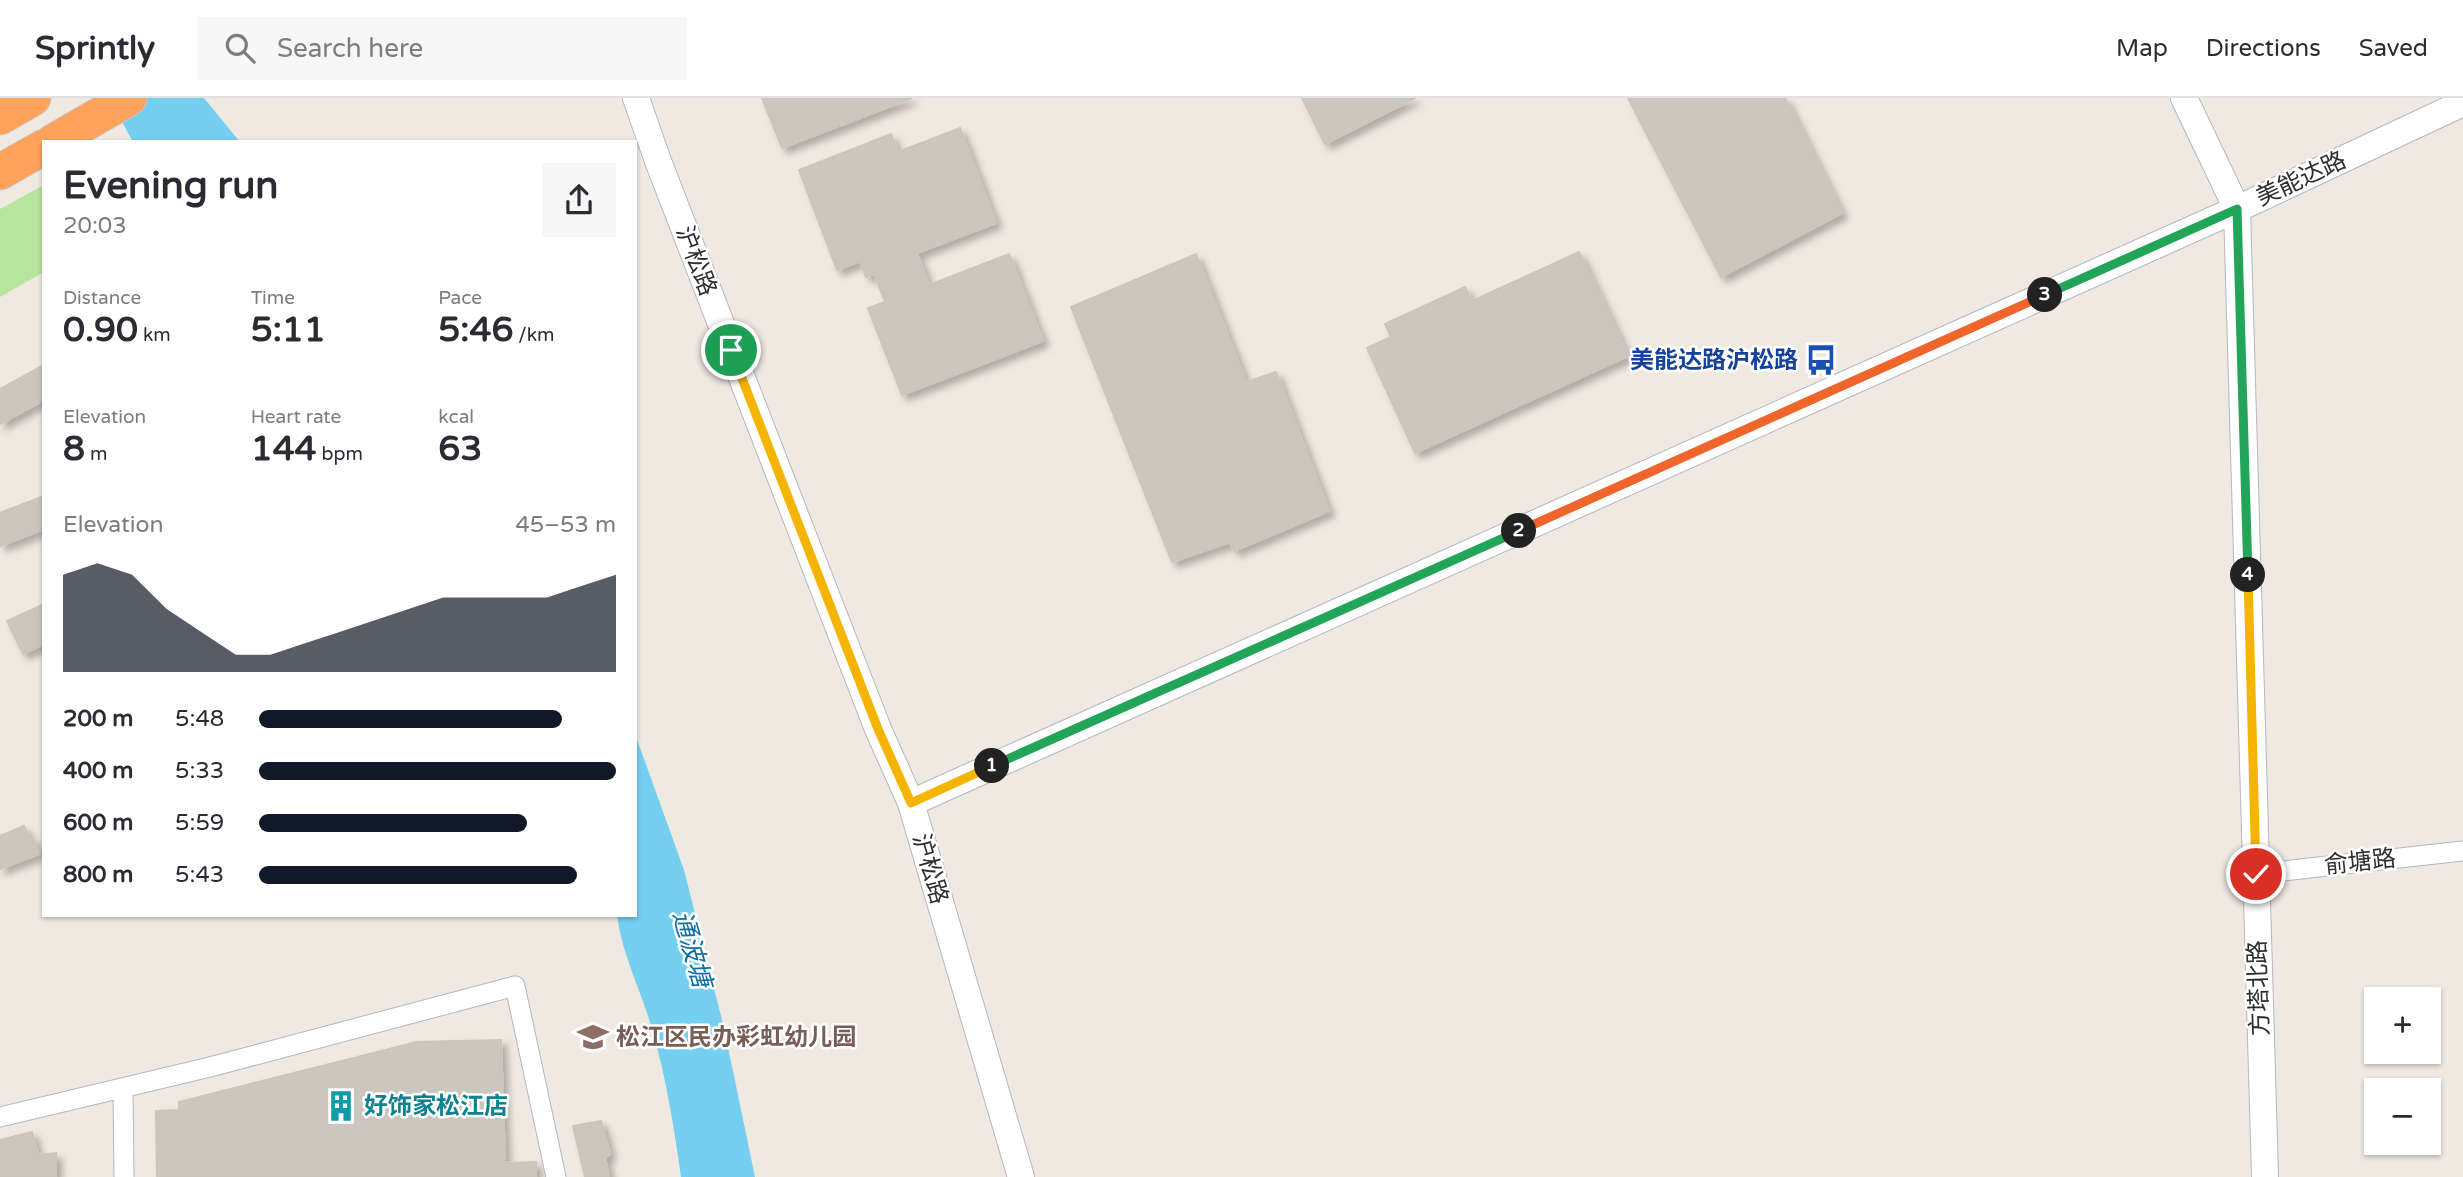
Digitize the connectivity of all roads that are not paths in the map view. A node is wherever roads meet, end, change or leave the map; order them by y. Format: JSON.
{"nodes":[{"id":1,"x":33,"y":98,"type":"edge"},
{"id":2,"x":129,"y":98,"type":"edge"},
{"id":3,"x":636,"y":98,"type":"edge"},
{"id":4,"x":2184,"y":98,"type":"edge"},
{"id":5,"x":2463,"y":103,"type":"edge"},
{"id":6,"x":0,"y":117,"type":"edge"},
{"id":7,"x":56,"y":140,"type":"edge"},
{"id":8,"x":42,"y":148,"type":"edge"},
{"id":9,"x":0,"y":172,"type":"edge"},
{"id":10,"x":2237,"y":209,"type":"junction"},
{"id":11,"x":911,"y":803,"type":"junction"},
{"id":12,"x":2463,"y":851,"type":"edge"},
{"id":13,"x":2256,"y":874,"type":"junction"},
{"id":14,"x":123,"y":1088,"type":"junction"},
{"id":15,"x":0,"y":1117,"type":"edge"},
{"id":16,"x":124,"y":1177,"type":"edge"},
{"id":17,"x":556,"y":1177,"type":"edge"},
{"id":18,"x":1021,"y":1177,"type":"edge"},
{"id":19,"x":2264,"y":1177,"type":"edge"}],
"edges":[{"from":1,"to":6,"type":"highway"},
{"from":2,"to":7,"type":"highway"},
{"from":3,"to":11,"type":"main road","name":"沪松路"},
{"from":4,"to":10,"type":"main road","name":"方塔北路"},
{"from":5,"to":10,"type":"main road","name":"美能达路"},
{"from":8,"to":9,"type":"highway"},
{"from":10,"to":11,"type":"main road","name":"美能达路"},
{"from":10,"to":13,"type":"main road","name":"方塔北路"},
{"from":11,"to":18,"type":"main road","name":"沪松路"},
{"from":12,"to":13,"type":"street","name":"俞塘路"},
{"from":13,"to":19,"type":"main road","name":"方塔北路"},
{"from":14,"to":15,"type":"street"},
{"from":14,"to":16,"type":"street"},
{"from":14,"to":17,"type":"street"}]}
